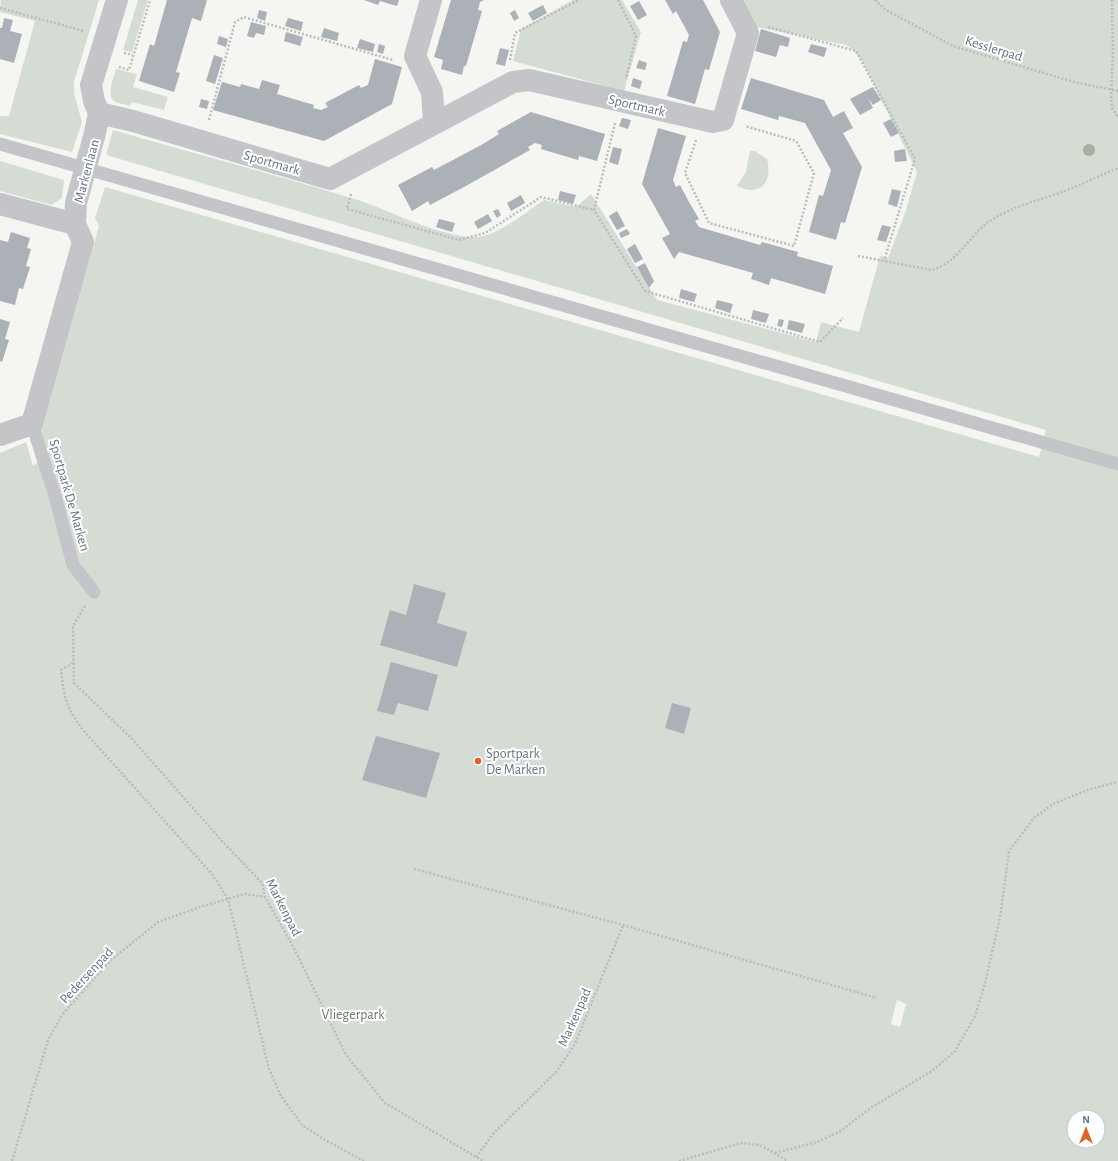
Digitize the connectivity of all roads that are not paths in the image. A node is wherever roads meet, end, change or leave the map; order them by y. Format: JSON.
{"nodes":[{"id":1,"x":117,"y":0,"type":"edge"},
{"id":2,"x":431,"y":0,"type":"edge"},
{"id":3,"x":731,"y":0,"type":"edge"},
{"id":4,"x":99,"y":113,"type":"junction"},
{"id":5,"x":434,"y":122,"type":"junction"},
{"id":6,"x":0,"y":144,"type":"edge"},
{"id":7,"x":86,"y":167,"type":"junction"},
{"id":8,"x":0,"y":204,"type":"edge"},
{"id":9,"x":75,"y":224,"type":"junction"},
{"id":10,"x":32,"y":424,"type":"junction"},
{"id":11,"x":0,"y":435,"type":"edge"},
{"id":12,"x":1118,"y":464,"type":"edge"},
{"id":13,"x":94,"y":592,"type":"road end"}],
"edges":[{"from":1,"to":4,"type":"street"},
{"from":2,"to":5,"type":"street"},
{"from":3,"to":5,"type":"street","name":"Sportmark"},
{"from":4,"to":5,"type":"street","name":"Sportmark"},
{"from":4,"to":7,"type":"street","name":"Markenlaan"},
{"from":6,"to":7,"type":"lane"},
{"from":7,"to":9,"type":"street","name":"Markenlaan"},
{"from":7,"to":12,"type":"lane"},
{"from":8,"to":9,"type":"street"},
{"from":9,"to":10,"type":"street","name":"Markenlaan"},
{"from":10,"to":11,"type":"street"},
{"from":10,"to":13,"type":"lane","name":"Sportpark De Marken"}]}
